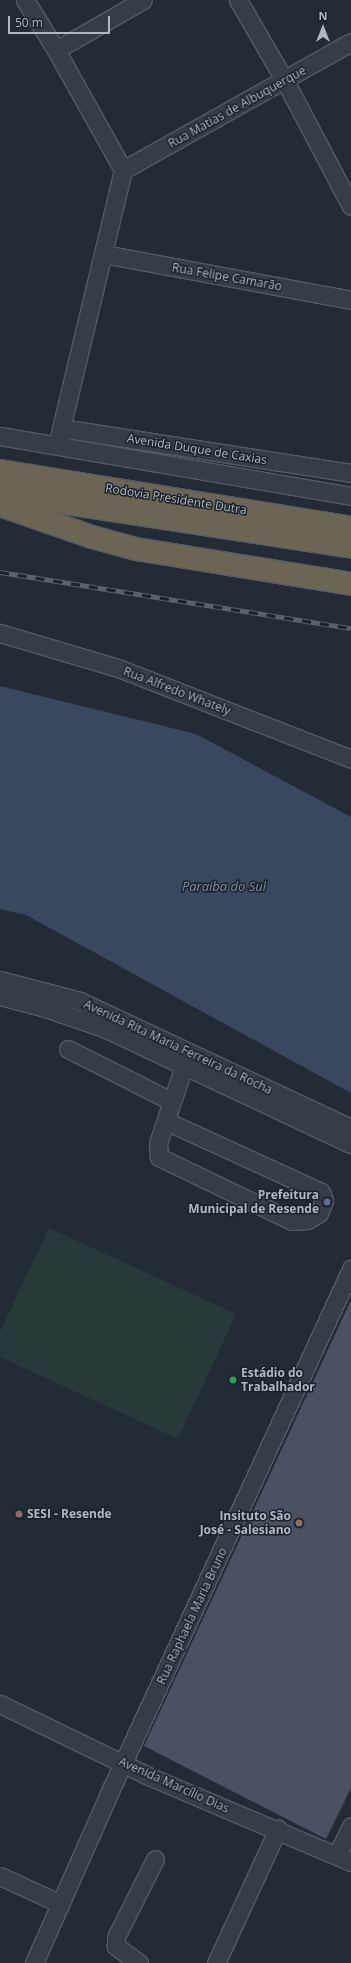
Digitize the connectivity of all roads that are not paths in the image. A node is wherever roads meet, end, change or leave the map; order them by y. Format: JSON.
{"nodes":[{"id":1,"x":25,"y":0,"type":"edge"},
{"id":2,"x":143,"y":0,"type":"edge"},
{"id":3,"x":238,"y":0,"type":"edge"},
{"id":4,"x":351,"y":42,"type":"edge"},
{"id":5,"x":56,"y":50,"type":"junction"},
{"id":6,"x":285,"y":81,"type":"junction"},
{"id":7,"x":122,"y":170,"type":"junction"},
{"id":8,"x":349,"y":199,"type":"edge"},
{"id":9,"x":103,"y":254,"type":"junction"},
{"id":10,"x":351,"y":300,"type":"edge"},
{"id":11,"x":61,"y":428,"type":"junction"},
{"id":12,"x":0,"y":436,"type":"edge"},
{"id":13,"x":58,"y":446,"type":"junction"},
{"id":14,"x":0,"y":471,"type":"edge"},
{"id":15,"x":351,"y":473,"type":"edge"},
{"id":16,"x":0,"y":493,"type":"edge"},
{"id":17,"x":351,"y":496,"type":"edge"},
{"id":18,"x":0,"y":505,"type":"edge"},
{"id":19,"x":351,"y":528,"type":"edge"},
{"id":20,"x":351,"y":547,"type":"edge"},
{"id":21,"x":351,"y":584,"type":"edge"},
{"id":22,"x":0,"y":633,"type":"edge"},
{"id":23,"x":351,"y":759,"type":"edge"},
{"id":24,"x":0,"y":980,"type":"edge"},
{"id":25,"x":0,"y":996,"type":"edge"},
{"id":26,"x":68,"y":1049,"type":"dead end"},
{"id":27,"x":184,"y":1066,"type":"junction"},
{"id":28,"x":171,"y":1101,"type":"junction"},
{"id":29,"x":166,"y":1121,"type":"junction"},
{"id":30,"x":351,"y":1128,"type":"edge"},
{"id":31,"x":351,"y":1144,"type":"edge"},
{"id":32,"x":351,"y":1269,"type":"edge"},
{"id":33,"x":0,"y":1704,"type":"edge"},
{"id":34,"x":123,"y":1763,"type":"junction"},
{"id":35,"x":351,"y":1826,"type":"edge"},
{"id":36,"x":278,"y":1829,"type":"junction"},
{"id":37,"x":344,"y":1858,"type":"edge"},
{"id":38,"x":155,"y":1859,"type":"dead end"},
{"id":39,"x":0,"y":1876,"type":"edge"},
{"id":40,"x":61,"y":1904,"type":"junction"},
{"id":41,"x":34,"y":1963,"type":"edge"},
{"id":42,"x":139,"y":1963,"type":"edge"},
{"id":43,"x":216,"y":1963,"type":"edge"}],
"edges":[{"from":1,"to":5,"type":"street"},
{"from":2,"to":5,"type":"street"},
{"from":3,"to":6,"type":"street"},
{"from":4,"to":6,"type":"street","name":"Rua Matias de Albuquerque"},
{"from":5,"to":7,"type":"street"},
{"from":6,"to":7,"type":"street","name":"Rua Matias de Albuquerque"},
{"from":6,"to":8,"type":"street"},
{"from":7,"to":9,"type":"street"},
{"from":9,"to":10,"type":"street","name":"Rua Felipe Camarão"},
{"from":9,"to":11,"type":"street"},
{"from":11,"to":13,"type":"street"},
{"from":11,"to":15,"type":"street","name":"Avenida Duque de Caxias"},
{"from":12,"to":13,"type":"street","name":"Avenida Duque de Caxias"},
{"from":13,"to":17,"type":"street","name":"Avenida Duque de Caxias"},
{"from":14,"to":19,"type":"highway","name":"Rodovia Presidente Dutra"},
{"from":16,"to":20,"type":"highway","name":"Rodovia Presidente Dutra"},
{"from":18,"to":21,"type":"highway"},
{"from":22,"to":23,"type":"street","name":"Rua Alfredo Whately"},
{"from":24,"to":30,"type":"street","name":"Avenida Rita Maria Ferreira da Rocha"},
{"from":25,"to":27,"type":"street","name":"Avenida Rita Maria Ferreira da Rocha"},
{"from":26,"to":28,"type":"street"},
{"from":27,"to":28,"type":"street"},
{"from":27,"to":31,"type":"street","name":"Avenida Rita Maria Ferreira da Rocha"},
{"from":28,"to":29,"type":"street"},
{"from":29,"to":29,"type":"street"},
{"from":32,"to":34,"type":"street","name":"Rua Raphaela Maria Bruno"},
{"from":33,"to":34,"type":"street","name":"Avenida Marcílio Dias"},
{"from":34,"to":36,"type":"street","name":"Avenida Marcílio Dias"},
{"from":34,"to":40,"type":"street","name":"Rua Raphaela Maria Bruno"},
{"from":35,"to":37,"type":"street"},
{"from":36,"to":37,"type":"street","name":"Avenida Marcílio Dias"},
{"from":36,"to":43,"type":"street"},
{"from":38,"to":42,"type":"street"},
{"from":39,"to":40,"type":"street"},
{"from":40,"to":41,"type":"street","name":"Rua Raphaela Maria Bruno"}]}
